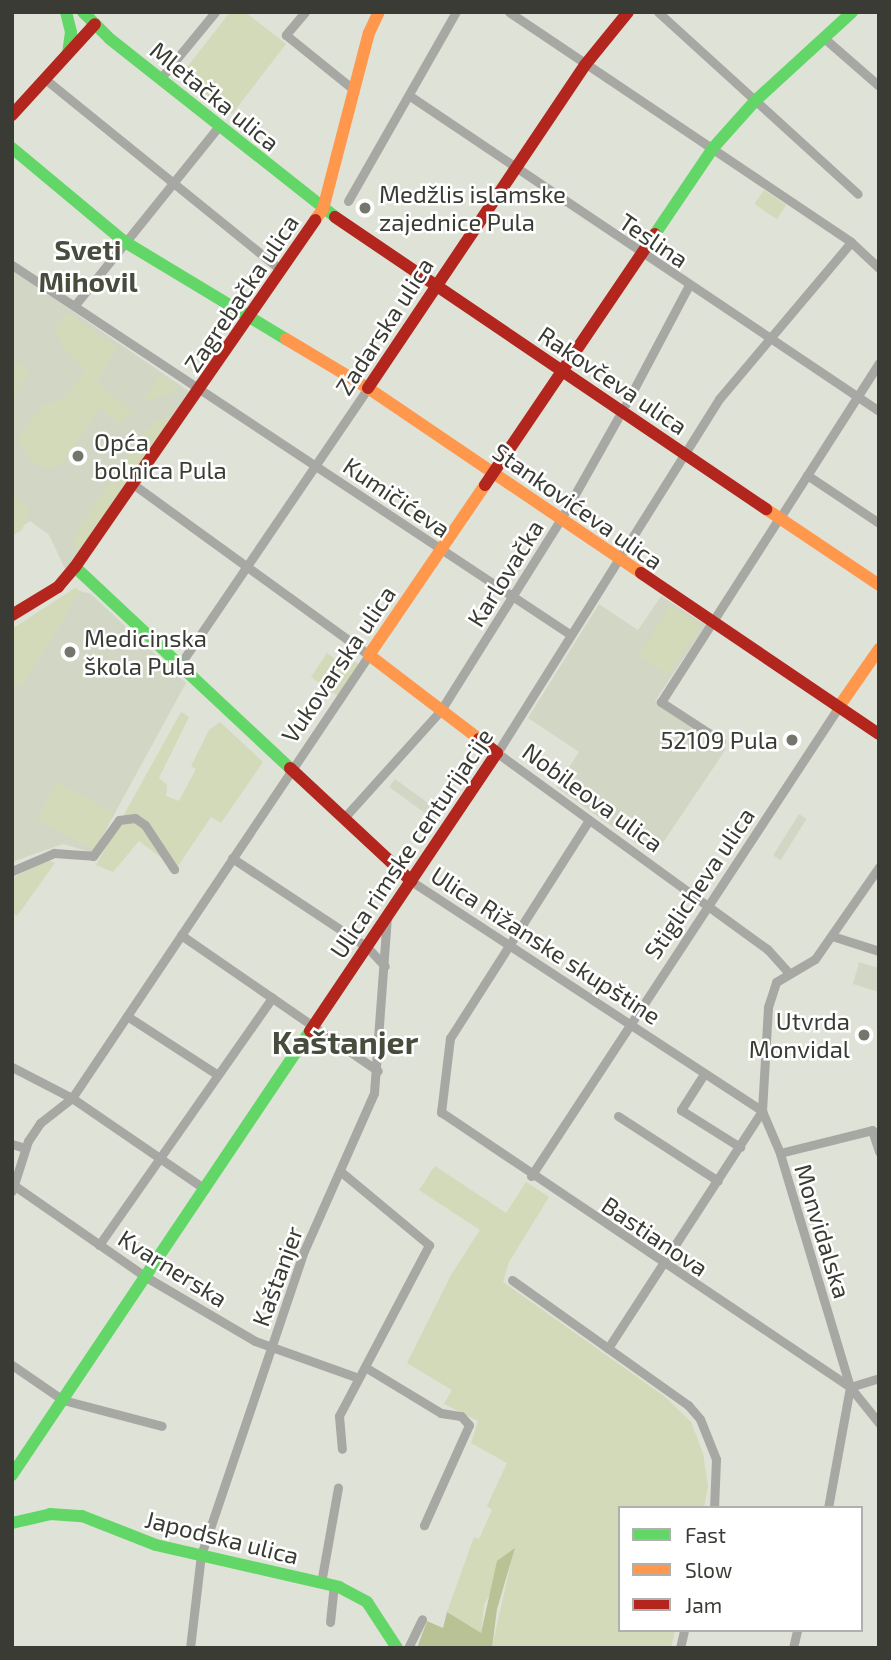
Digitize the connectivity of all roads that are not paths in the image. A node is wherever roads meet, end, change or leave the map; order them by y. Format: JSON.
{"nodes":[{"id":1,"x":66,"y":12,"type":"edge"},
{"id":2,"x":83,"y":12,"type":"edge"},
{"id":3,"x":215,"y":12,"type":"edge"},
{"id":4,"x":304,"y":12,"type":"edge"},
{"id":5,"x":379,"y":12,"type":"edge"},
{"id":6,"x":456,"y":12,"type":"edge"},
{"id":7,"x":509,"y":12,"type":"edge"},
{"id":8,"x":628,"y":12,"type":"edge"},
{"id":9,"x":658,"y":12,"type":"edge"},
{"id":10,"x":852,"y":12,"type":"edge"},
{"id":11,"x":95,"y":24,"type":"junction"},
{"id":12,"x":824,"y":38,"type":"junction"},
{"id":13,"x":68,"y":53,"type":"junction"},
{"id":14,"x":585,"y":65,"type":"junction"},
{"id":15,"x":45,"y":79,"type":"junction"},
{"id":16,"x":160,"y":79,"type":"junction"},
{"id":17,"x":879,"y":86,"type":"edge"},
{"id":18,"x":353,"y":89,"type":"junction"},
{"id":19,"x":410,"y":96,"type":"junction"},
{"id":20,"x":755,"y":101,"type":"junction"},
{"id":21,"x":12,"y":115,"type":"edge"},
{"id":22,"x":218,"y":127,"type":"junction"},
{"id":23,"x":12,"y":148,"type":"edge"},
{"id":24,"x":713,"y":148,"type":"junction"},
{"id":25,"x":515,"y":169,"type":"junction"},
{"id":26,"x":172,"y":183,"type":"junction"},
{"id":27,"x":858,"y":194,"type":"dead end"},
{"id":28,"x":348,"y":201,"type":"dead end"},
{"id":29,"x":323,"y":209,"type":"junction"},
{"id":30,"x":125,"y":242,"type":"junction"},
{"id":31,"x":851,"y":242,"type":"junction"},
{"id":32,"x":640,"y":255,"type":"junction"},
{"id":33,"x":12,"y":265,"type":"edge"},
{"id":34,"x":879,"y":268,"type":"edge"},
{"id":35,"x":281,"y":270,"type":"junction"},
{"id":36,"x":435,"y":285,"type":"junction"},
{"id":37,"x":688,"y":287,"type":"junction"},
{"id":38,"x":75,"y":304,"type":"junction"},
{"id":39,"x":252,"y":314,"type":"junction"},
{"id":40,"x":770,"y":338,"type":"junction"},
{"id":41,"x":879,"y":363,"type":"edge"},
{"id":42,"x":562,"y":371,"type":"junction"},
{"id":43,"x":369,"y":388,"type":"junction"},
{"id":44,"x":201,"y":391,"type":"junction"},
{"id":45,"x":855,"y":396,"type":"junction"},
{"id":46,"x":626,"y":404,"type":"dead end"},
{"id":47,"x":879,"y":411,"type":"edge"},
{"id":48,"x":618,"y":418,"type":"dead end"},
{"id":49,"x":685,"y":454,"type":"junction"},
{"id":50,"x":316,"y":466,"type":"junction"},
{"id":51,"x":493,"y":472,"type":"junction"},
{"id":52,"x":807,"y":475,"type":"junction"},
{"id":53,"x":134,"y":485,"type":"junction"},
{"id":54,"x":783,"y":513,"type":"dead end"},
{"id":55,"x":561,"y":519,"type":"junction"},
{"id":56,"x":776,"y":523,"type":"dead end"},
{"id":57,"x":879,"y":523,"type":"edge"},
{"id":58,"x":441,"y":551,"type":"junction"},
{"id":59,"x":618,"y":560,"type":"junction"},
{"id":60,"x":75,"y":567,"type":"junction"},
{"id":61,"x":246,"y":567,"type":"junction"},
{"id":62,"x":879,"y":585,"type":"edge"},
{"id":63,"x":513,"y":598,"type":"junction"},
{"id":64,"x":12,"y":615,"type":"edge"},
{"id":65,"x":711,"y":625,"type":"junction"},
{"id":66,"x":571,"y":635,"type":"junction"},
{"id":67,"x":879,"y":649,"type":"edge"},
{"id":68,"x":369,"y":655,"type":"junction"},
{"id":69,"x":179,"y":666,"type":"junction"},
{"id":70,"x":838,"y":708,"type":"junction"},
{"id":71,"x":441,"y":710,"type":"junction"},
{"id":72,"x":879,"y":734,"type":"edge"},
{"id":73,"x":721,"y":741,"type":"dead end"},
{"id":74,"x":497,"y":753,"type":"junction"},
{"id":75,"x":290,"y":771,"type":"junction"},
{"id":76,"x":343,"y":818,"type":"junction"},
{"id":77,"x":589,"y":820,"type":"junction"},
{"id":78,"x":232,"y":858,"type":"junction"},
{"id":79,"x":879,"y":867,"type":"edge"},
{"id":80,"x":174,"y":869,"type":"dead end"},
{"id":81,"x":12,"y":871,"type":"edge"},
{"id":82,"x":411,"y":881,"type":"junction"},
{"id":83,"x":709,"y":906,"type":"junction"},
{"id":84,"x":387,"y":917,"type":"junction"},
{"id":85,"x":180,"y":935,"type":"junction"},
{"id":86,"x":832,"y":936,"type":"junction"},
{"id":87,"x":509,"y":946,"type":"junction"},
{"id":88,"x":367,"y":947,"type":"junction"},
{"id":89,"x":879,"y":951,"type":"edge"},
{"id":90,"x":385,"y":966,"type":"junction"},
{"id":91,"x":788,"y":972,"type":"junction"},
{"id":92,"x":272,"y":998,"type":"junction"},
{"id":93,"x":127,"y":1016,"type":"junction"},
{"id":94,"x":630,"y":1025,"type":"junction"},
{"id":95,"x":314,"y":1026,"type":"junction"},
{"id":96,"x":12,"y":1068,"type":"edge"},
{"id":97,"x":378,"y":1071,"type":"junction"},
{"id":98,"x":704,"y":1074,"type":"junction"},
{"id":99,"x":218,"y":1075,"type":"junction"},
{"id":100,"x":72,"y":1098,"type":"junction"},
{"id":101,"x":762,"y":1111,"type":"junction"},
{"id":102,"x":618,"y":1116,"type":"dead end"},
{"id":103,"x":12,"y":1144,"type":"edge"},
{"id":104,"x":740,"y":1147,"type":"junction"},
{"id":105,"x":25,"y":1148,"type":"junction"},
{"id":106,"x":879,"y":1152,"type":"edge"},
{"id":107,"x":780,"y":1153,"type":"junction"},
{"id":108,"x":159,"y":1158,"type":"junction"},
{"id":109,"x":340,"y":1171,"type":"junction"},
{"id":110,"x":531,"y":1176,"type":"junction"},
{"id":111,"x":718,"y":1181,"type":"junction"},
{"id":112,"x":14,"y":1189,"type":"edge"},
{"id":113,"x":205,"y":1189,"type":"junction"},
{"id":114,"x":99,"y":1245,"type":"junction"},
{"id":115,"x":662,"y":1265,"type":"junction"},
{"id":116,"x":146,"y":1278,"type":"junction"},
{"id":117,"x":512,"y":1280,"type":"dead end"},
{"id":118,"x":608,"y":1348,"type":"junction"},
{"id":119,"x":272,"y":1349,"type":"junction"},
{"id":120,"x":12,"y":1365,"type":"edge"},
{"id":121,"x":365,"y":1367,"type":"junction"},
{"id":122,"x":359,"y":1378,"type":"junction"},
{"id":123,"x":879,"y":1378,"type":"edge"},
{"id":124,"x":850,"y":1387,"type":"junction"},
{"id":125,"x":63,"y":1400,"type":"junction"},
{"id":126,"x":879,"y":1423,"type":"edge"},
{"id":127,"x":162,"y":1426,"type":"dead end"},
{"id":128,"x":342,"y":1449,"type":"dead end"},
{"id":129,"x":12,"y":1475,"type":"edge"},
{"id":130,"x":338,"y":1488,"type":"dead end"},
{"id":131,"x":714,"y":1506,"type":"edge"},
{"id":132,"x":828,"y":1506,"type":"edge"},
{"id":133,"x":12,"y":1523,"type":"edge"},
{"id":134,"x":424,"y":1525,"type":"dead end"},
{"id":135,"x":201,"y":1555,"type":"junction"},
{"id":136,"x":328,"y":1584,"type":"junction"},
{"id":137,"x":422,"y":1619,"type":"dead end"},
{"id":138,"x":330,"y":1622,"type":"dead end"},
{"id":139,"x":190,"y":1648,"type":"edge"},
{"id":140,"x":397,"y":1648,"type":"edge"},
{"id":141,"x":408,"y":1648,"type":"edge"}],
"edges":[{"from":1,"to":13,"type":"street"},
{"from":2,"to":11,"type":"street","name":"Mletačka ulica"},
{"from":3,"to":16,"type":"street"},
{"from":4,"to":18,"type":"street"},
{"from":5,"to":18,"type":"street","name":"Zagrebačka ulica"},
{"from":6,"to":19,"type":"street"},
{"from":7,"to":14,"type":"street"},
{"from":8,"to":14,"type":"street","name":"Zadarska ulica"},
{"from":9,"to":20,"type":"street"},
{"from":10,"to":12,"type":"street","name":"Vukovarska ulica"},
{"from":11,"to":13,"type":"street"},
{"from":11,"to":16,"type":"street","name":"Mletačka ulica"},
{"from":12,"to":17,"type":"street"},
{"from":12,"to":20,"type":"street","name":"Vukovarska ulica"},
{"from":13,"to":15,"type":"street"},
{"from":14,"to":24,"type":"street"},
{"from":14,"to":25,"type":"street","name":"Zadarska ulica"},
{"from":15,"to":21,"type":"street"},
{"from":15,"to":26,"type":"street"},
{"from":16,"to":22,"type":"street","name":"Mletačka ulica"},
{"from":18,"to":29,"type":"street","name":"Zagrebačka ulica"},
{"from":19,"to":25,"type":"street","name":"Teslina"},
{"from":19,"to":28,"type":"street"},
{"from":20,"to":24,"type":"street","name":"Vukovarska ulica"},
{"from":20,"to":27,"type":"street"},
{"from":22,"to":26,"type":"street"},
{"from":22,"to":29,"type":"street","name":"Mletačka ulica"},
{"from":23,"to":30,"type":"street","name":"Stankovićeva ulica"},
{"from":24,"to":31,"type":"street"},
{"from":24,"to":32,"type":"street","name":"Vukovarska ulica"},
{"from":25,"to":32,"type":"street","name":"Teslina"},
{"from":25,"to":36,"type":"street","name":"Zadarska ulica"},
{"from":26,"to":30,"type":"street"},
{"from":26,"to":35,"type":"street"},
{"from":29,"to":35,"type":"street","name":"Zagrebačka ulica"},
{"from":29,"to":36,"type":"street","name":"Rakovčeva ulica"},
{"from":30,"to":38,"type":"street"},
{"from":30,"to":39,"type":"street","name":"Stankovićeva ulica"},
{"from":31,"to":34,"type":"street"},
{"from":31,"to":40,"type":"street","name":"Ulica rimske centurijacije"},
{"from":32,"to":37,"type":"street","name":"Teslina"},
{"from":32,"to":42,"type":"street","name":"Vukovarska ulica"},
{"from":33,"to":38,"type":"street","name":"Kumičićeva"},
{"from":35,"to":39,"type":"street","name":"Zagrebačka ulica"},
{"from":36,"to":42,"type":"street","name":"Rakovčeva ulica"},
{"from":36,"to":43,"type":"street","name":"Zadarska ulica"},
{"from":37,"to":40,"type":"street","name":"Teslina"},
{"from":37,"to":46,"type":"street"},
{"from":38,"to":44,"type":"street","name":"Kumičićeva"},
{"from":39,"to":43,"type":"street","name":"Stankovićeva ulica"},
{"from":39,"to":44,"type":"street","name":"Zagrebačka ulica"},
{"from":40,"to":45,"type":"street","name":"Teslina"},
{"from":40,"to":49,"type":"street","name":"Ulica rimske centurijacije"},
{"from":41,"to":45,"type":"street"},
{"from":42,"to":49,"type":"street","name":"Rakovčeva ulica"},
{"from":42,"to":51,"type":"street","name":"Vukovarska ulica"},
{"from":43,"to":50,"type":"street","name":"Zadarska ulica"},
{"from":43,"to":51,"type":"street","name":"Stankovićeva ulica"},
{"from":44,"to":50,"type":"street","name":"Kumičićeva"},
{"from":44,"to":53,"type":"street","name":"Zagrebačka ulica"},
{"from":45,"to":47,"type":"street","name":"Teslina"},
{"from":45,"to":52,"type":"street"},
{"from":48,"to":55,"type":"street","name":"Karlovačka"},
{"from":49,"to":59,"type":"street","name":"Ulica rimske centurijacije"},
{"from":49,"to":62,"type":"street","name":"Rakovčeva ulica"},
{"from":50,"to":58,"type":"street","name":"Kumičićeva"},
{"from":50,"to":61,"type":"street","name":"Zadarska ulica"},
{"from":51,"to":55,"type":"street","name":"Stankovićeva ulica"},
{"from":51,"to":58,"type":"street","name":"Vukovarska ulica"},
{"from":52,"to":54,"type":"street"},
{"from":52,"to":57,"type":"street"},
{"from":53,"to":60,"type":"street","name":"Zagrebačka ulica"},
{"from":53,"to":61,"type":"street","name":"Nobileova ulica"},
{"from":55,"to":59,"type":"street","name":"Stankovićeva ulica"},
{"from":55,"to":63,"type":"street","name":"Karlovačka"},
{"from":56,"to":65,"type":"street"},
{"from":58,"to":63,"type":"street","name":"Kumičićeva"},
{"from":58,"to":68,"type":"street","name":"Vukovarska ulica"},
{"from":59,"to":65,"type":"street","name":"Stankovićeva ulica"},
{"from":59,"to":66,"type":"street","name":"Ulica rimske centurijacije"},
{"from":60,"to":64,"type":"street","name":"Zagrebačka ulica"},
{"from":60,"to":69,"type":"street","name":"Ulica Rižanske skupštine"},
{"from":61,"to":68,"type":"street","name":"Nobileova ulica"},
{"from":61,"to":69,"type":"street","name":"Zadarska ulica"},
{"from":63,"to":66,"type":"street","name":"Kumičićeva"},
{"from":63,"to":71,"type":"street","name":"Karlovačka"},
{"from":65,"to":70,"type":"street","name":"Stankovićeva ulica"},
{"from":65,"to":73,"type":"street"},
{"from":66,"to":74,"type":"street","name":"Ulica rimske centurijacije"},
{"from":67,"to":70,"type":"street","name":"Stiglicheva ulica"},
{"from":68,"to":71,"type":"street","name":"Nobileova ulica"},
{"from":68,"to":75,"type":"street","name":"Vukovarska ulica"},
{"from":69,"to":75,"type":"street","name":"Ulica Rižanske skupštine"},
{"from":70,"to":72,"type":"street","name":"Stankovićeva ulica"},
{"from":70,"to":83,"type":"street","name":"Stiglicheva ulica"},
{"from":71,"to":74,"type":"street","name":"Nobileova ulica"},
{"from":71,"to":76,"type":"street","name":"Karlovačka"},
{"from":74,"to":77,"type":"street","name":"Nobileova ulica"},
{"from":74,"to":82,"type":"street","name":"Ulica rimske centurijacije"},
{"from":75,"to":76,"type":"street","name":"Ulica Rižanske skupštine"},
{"from":75,"to":78,"type":"street","name":"Vukovarska ulica"},
{"from":76,"to":82,"type":"street","name":"Ulica Rižanske skupštine"},
{"from":77,"to":83,"type":"street","name":"Nobileova ulica"},
{"from":77,"to":87,"type":"street"},
{"from":78,"to":85,"type":"street","name":"Vukovarska ulica"},
{"from":78,"to":88,"type":"street"},
{"from":79,"to":86,"type":"street"},
{"from":80,"to":81,"type":"street"},
{"from":82,"to":84,"type":"street","name":"Ulica rimske centurijacije"},
{"from":82,"to":87,"type":"street","name":"Ulica Rižanske skupštine"},
{"from":83,"to":91,"type":"street","name":"Nobileova ulica"},
{"from":83,"to":94,"type":"street","name":"Stiglicheva ulica"},
{"from":84,"to":88,"type":"street","name":"Ulica rimske centurijacije"},
{"from":84,"to":90,"type":"street","name":"Kaštanjer"},
{"from":85,"to":92,"type":"street"},
{"from":85,"to":93,"type":"street","name":"Vukovarska ulica"},
{"from":86,"to":89,"type":"street"},
{"from":86,"to":91,"type":"street"},
{"from":87,"to":94,"type":"street","name":"Ulica Rižanske skupštine"},
{"from":87,"to":110,"type":"street","name":"Bastianova"},
{"from":88,"to":90,"type":"street"},
{"from":88,"to":95,"type":"street","name":"Ulica rimske centurijacije"},
{"from":90,"to":97,"type":"street","name":"Kaštanjer"},
{"from":91,"to":101,"type":"street","name":"Monvidalska"},
{"from":92,"to":95,"type":"street"},
{"from":92,"to":99,"type":"street"},
{"from":93,"to":99,"type":"street"},
{"from":93,"to":100,"type":"street","name":"Vukovarska ulica"},
{"from":94,"to":98,"type":"street","name":"Ulica Rižanske skupštine"},
{"from":94,"to":110,"type":"street","name":"Stiglicheva ulica"},
{"from":95,"to":97,"type":"street"},
{"from":95,"to":113,"type":"street","name":"Ulica rimske centurijacije"},
{"from":96,"to":100,"type":"street"},
{"from":97,"to":109,"type":"street","name":"Kaštanjer"},
{"from":98,"to":101,"type":"street","name":"Ulica Rižanske skupštine"},
{"from":98,"to":104,"type":"street"},
{"from":99,"to":108,"type":"street"},
{"from":100,"to":105,"type":"street","name":"Vukovarska ulica"},
{"from":100,"to":108,"type":"street"},
{"from":101,"to":104,"type":"street"},
{"from":101,"to":107,"type":"street","name":"Monvidalska"},
{"from":102,"to":111,"type":"street"},
{"from":103,"to":105,"type":"street"},
{"from":104,"to":111,"type":"street"},
{"from":105,"to":112,"type":"street","name":"Vukovarska ulica"},
{"from":106,"to":107,"type":"street"},
{"from":107,"to":124,"type":"street","name":"Monvidalska"},
{"from":108,"to":113,"type":"street"},
{"from":108,"to":114,"type":"street"},
{"from":109,"to":119,"type":"street","name":"Kaštanjer"},
{"from":109,"to":121,"type":"street"},
{"from":110,"to":115,"type":"street","name":"Bastianova"},
{"from":111,"to":115,"type":"street"},
{"from":112,"to":114,"type":"street","name":"Kvarnerska"},
{"from":113,"to":116,"type":"street","name":"Ulica rimske centurijacije"},
{"from":114,"to":116,"type":"street","name":"Kvarnerska"},
{"from":115,"to":118,"type":"street"},
{"from":115,"to":124,"type":"street","name":"Bastianova"},
{"from":116,"to":119,"type":"street","name":"Kvarnerska"},
{"from":116,"to":125,"type":"street","name":"Ulica rimske centurijacije"},
{"from":117,"to":118,"type":"street"},
{"from":118,"to":131,"type":"street"},
{"from":119,"to":122,"type":"street","name":"Kvarnerska"},
{"from":119,"to":135,"type":"street","name":"Kaštanjer"},
{"from":120,"to":125,"type":"street"},
{"from":121,"to":122,"type":"street"},
{"from":121,"to":134,"type":"street"},
{"from":122,"to":128,"type":"street"},
{"from":123,"to":124,"type":"street"},
{"from":124,"to":126,"type":"street"},
{"from":124,"to":132,"type":"street","name":"Monvidalska"},
{"from":125,"to":127,"type":"street"},
{"from":125,"to":129,"type":"street","name":"Ulica rimske centurijacije"},
{"from":130,"to":136,"type":"street"},
{"from":133,"to":135,"type":"street","name":"Japodska ulica"},
{"from":135,"to":136,"type":"street","name":"Japodska ulica"},
{"from":135,"to":139,"type":"street","name":"Kaštanjer"},
{"from":136,"to":138,"type":"street"},
{"from":136,"to":140,"type":"street","name":"Japodska ulica"},
{"from":137,"to":141,"type":"street"}]}
